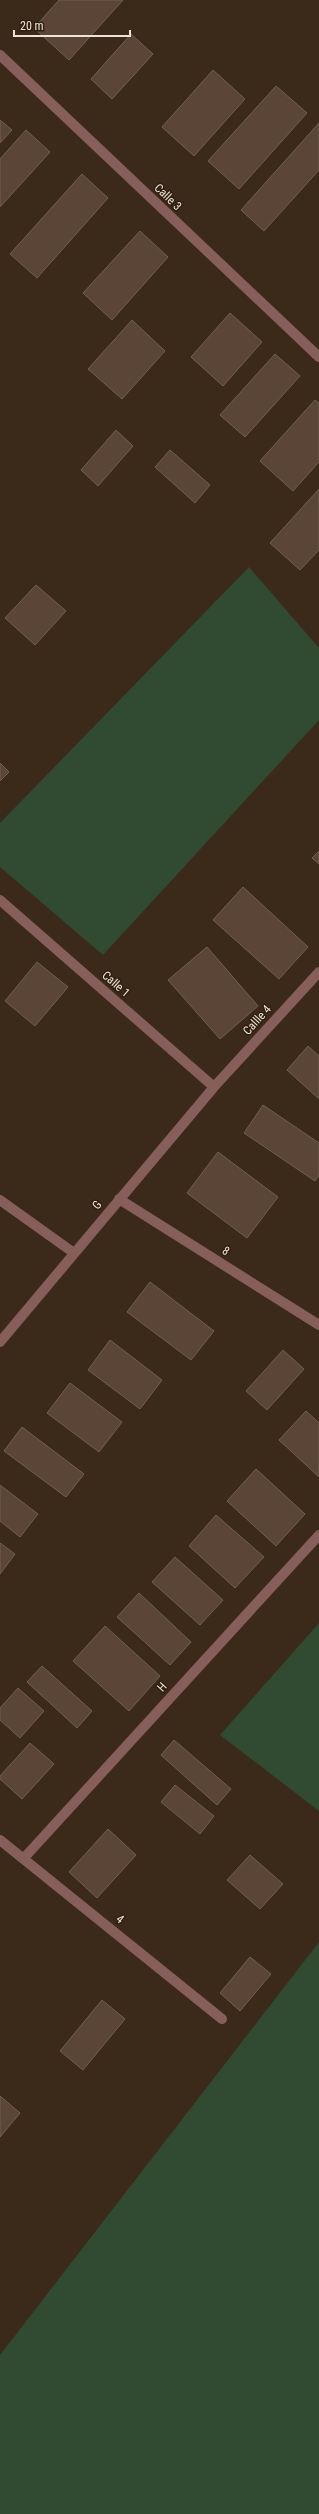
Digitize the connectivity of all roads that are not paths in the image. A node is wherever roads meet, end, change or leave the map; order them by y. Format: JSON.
{"nodes":[{"id":1,"x":0,"y":55,"type":"edge"},
{"id":2,"x":319,"y":357,"type":"edge"},
{"id":3,"x":0,"y":900,"type":"edge"},
{"id":4,"x":319,"y":972,"type":"edge"},
{"id":5,"x":214,"y":1087,"type":"junction"},
{"id":6,"x":119,"y":1199,"type":"junction"},
{"id":7,"x":0,"y":1200,"type":"edge"},
{"id":8,"x":74,"y":1253,"type":"junction"},
{"id":9,"x":319,"y":1325,"type":"edge"},
{"id":10,"x":0,"y":1342,"type":"edge"},
{"id":11,"x":319,"y":1535,"type":"edge"},
{"id":12,"x":0,"y":1840,"type":"edge"},
{"id":13,"x":24,"y":1858,"type":"junction"},
{"id":14,"x":222,"y":2019,"type":"dead end"}],
"edges":[{"from":1,"to":2,"type":"street","name":"Calle 3"},
{"from":3,"to":5,"type":"street","name":"Calle 1"},
{"from":4,"to":5,"type":"street","name":"Callle 4"},
{"from":5,"to":6,"type":"street","name":"G"},
{"from":6,"to":8,"type":"street","name":"G"},
{"from":6,"to":9,"type":"street","name":"8"},
{"from":7,"to":8,"type":"street"},
{"from":8,"to":10,"type":"street","name":"G"},
{"from":11,"to":13,"type":"street","name":"H"},
{"from":12,"to":13,"type":"street","name":"4"},
{"from":13,"to":14,"type":"street","name":"4"}]}
